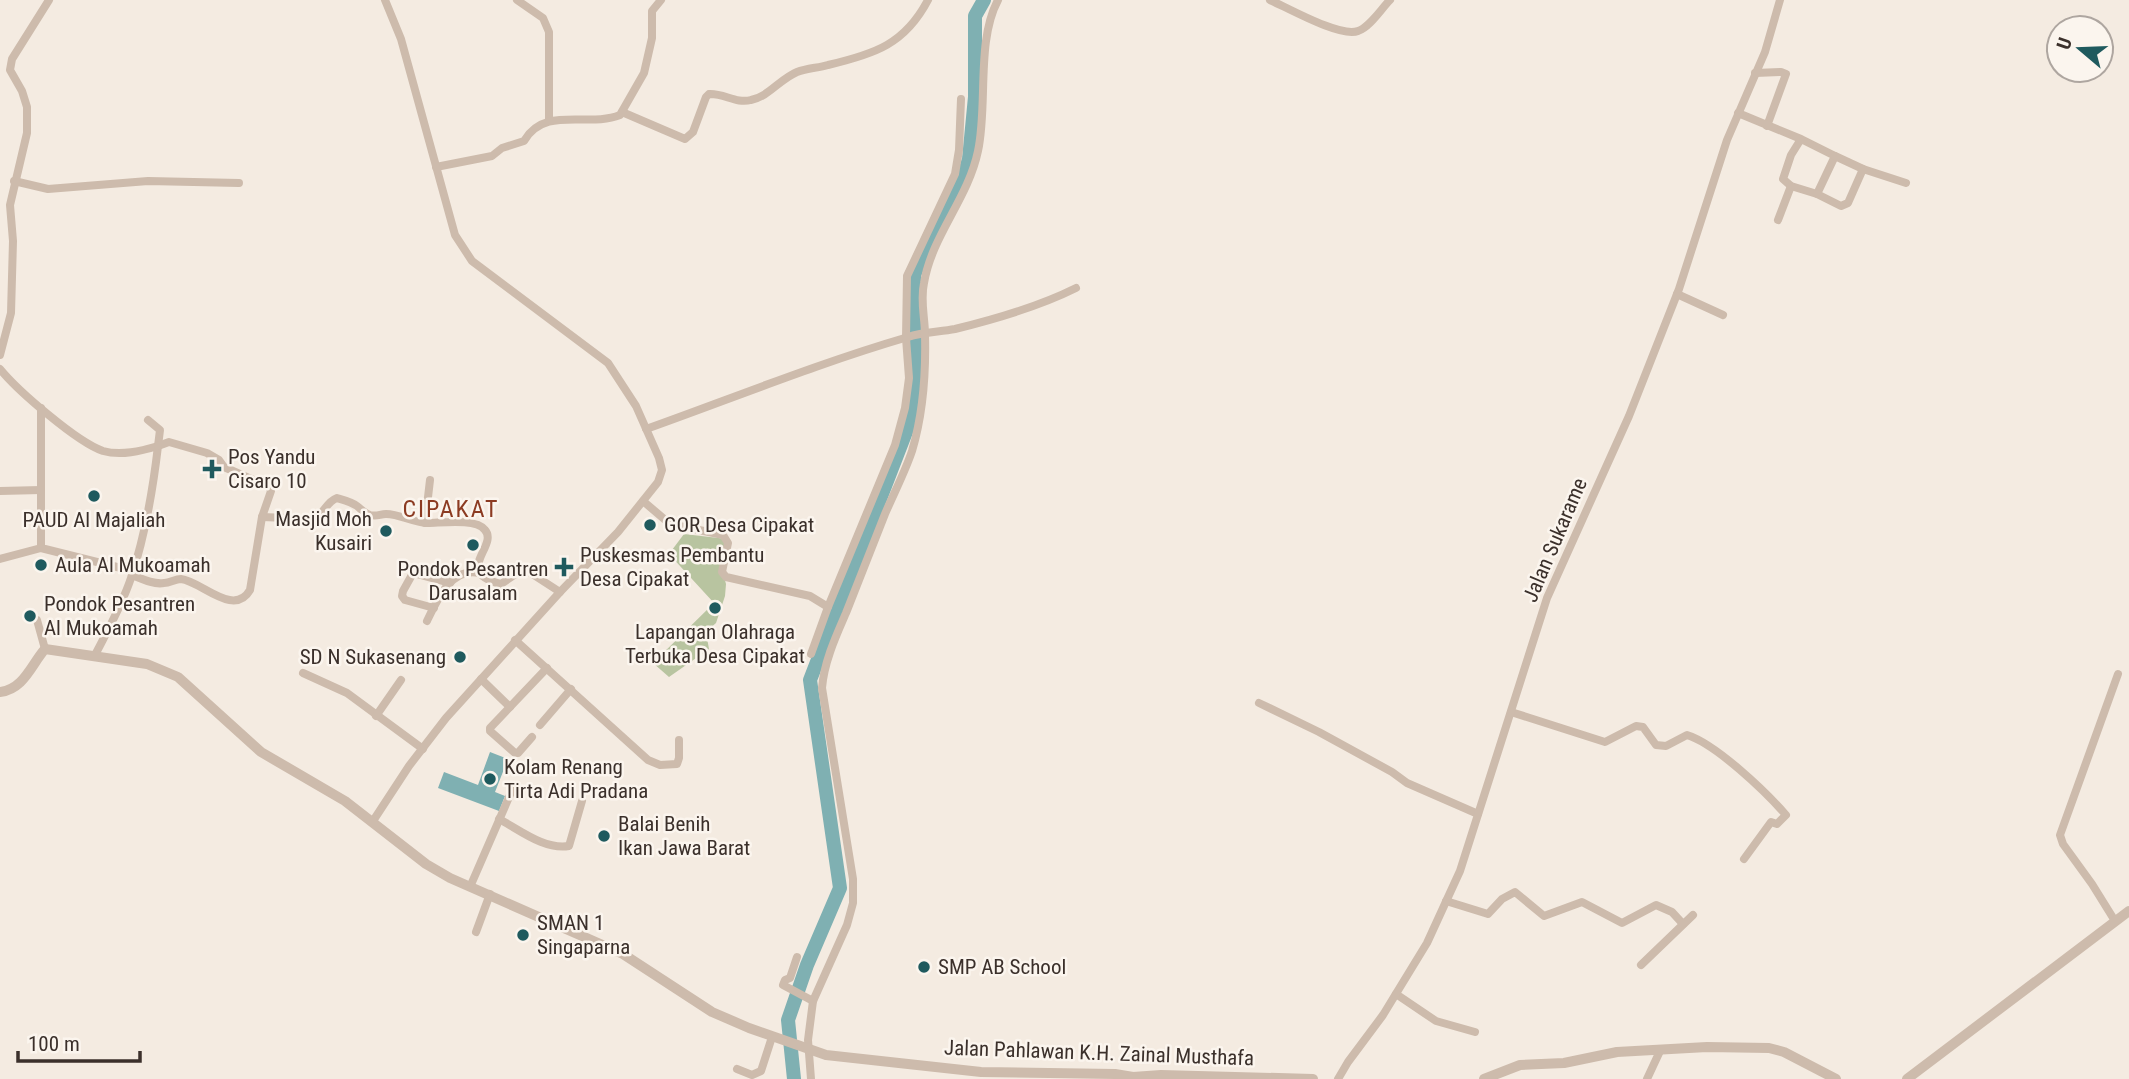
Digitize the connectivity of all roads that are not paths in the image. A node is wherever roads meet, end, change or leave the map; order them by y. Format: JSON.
{"nodes":[{"id":1,"x":49,"y":0,"type":"edge"},
{"id":2,"x":385,"y":0,"type":"edge"},
{"id":3,"x":517,"y":0,"type":"edge"},
{"id":4,"x":661,"y":0,"type":"edge"},
{"id":5,"x":928,"y":0,"type":"edge"},
{"id":6,"x":998,"y":0,"type":"edge"},
{"id":7,"x":1270,"y":0,"type":"edge"},
{"id":8,"x":1390,"y":0,"type":"edge"},
{"id":9,"x":1780,"y":0,"type":"edge"},
{"id":10,"x":1755,"y":73,"type":"junction"},
{"id":11,"x":961,"y":99,"type":"dead end"},
{"id":12,"x":622,"y":112,"type":"junction"},
{"id":13,"x":1738,"y":113,"type":"junction"},
{"id":14,"x":549,"y":120,"type":"junction"},
{"id":15,"x":1767,"y":126,"type":"junction"},
{"id":16,"x":1801,"y":139,"type":"junction"},
{"id":17,"x":1835,"y":156,"type":"junction"},
{"id":18,"x":436,"y":167,"type":"junction"},
{"id":19,"x":1863,"y":169,"type":"junction"},
{"id":20,"x":14,"y":181,"type":"junction"},
{"id":21,"x":239,"y":183,"type":"dead end"},
{"id":22,"x":1906,"y":183,"type":"dead end"},
{"id":23,"x":1791,"y":186,"type":"junction"},
{"id":24,"x":1817,"y":194,"type":"junction"},
{"id":25,"x":1778,"y":220,"type":"dead end"},
{"id":26,"x":1076,"y":288,"type":"dead end"},
{"id":27,"x":1677,"y":294,"type":"junction"},
{"id":28,"x":1723,"y":314,"type":"dead end"},
{"id":29,"x":923,"y":333,"type":"junction"},
{"id":30,"x":908,"y":337,"type":"junction"},
{"id":31,"x":0,"y":355,"type":"edge"},
{"id":32,"x":0,"y":369,"type":"edge"},
{"id":33,"x":41,"y":408,"type":"junction"},
{"id":34,"x":148,"y":420,"type":"dead end"},
{"id":35,"x":646,"y":429,"type":"junction"},
{"id":36,"x":158,"y":446,"type":"junction"},
{"id":37,"x":430,"y":480,"type":"dead end"},
{"id":38,"x":41,"y":490,"type":"junction"},
{"id":39,"x":0,"y":491,"type":"edge"},
{"id":40,"x":643,"y":501,"type":"junction"},
{"id":41,"x":262,"y":517,"type":"junction"},
{"id":42,"x":425,"y":523,"type":"junction"},
{"id":43,"x":41,"y":548,"type":"junction"},
{"id":44,"x":0,"y":559,"type":"edge"},
{"id":45,"x":132,"y":573,"type":"junction"},
{"id":46,"x":479,"y":573,"type":"junction"},
{"id":47,"x":450,"y":583,"type":"junction"},
{"id":48,"x":559,"y":592,"type":"junction"},
{"id":49,"x":828,"y":607,"type":"junction"},
{"id":50,"x":434,"y":608,"type":"junction"},
{"id":51,"x":825,"y":617,"type":"junction"},
{"id":52,"x":37,"y":620,"type":"dead end"},
{"id":53,"x":427,"y":621,"type":"dead end"},
{"id":54,"x":840,"y":622,"type":"junction"},
{"id":55,"x":515,"y":640,"type":"junction"},
{"id":56,"x":46,"y":649,"type":"junction"},
{"id":57,"x":811,"y":654,"type":"dead end"},
{"id":58,"x":95,"y":656,"type":"junction"},
{"id":59,"x":547,"y":668,"type":"junction"},
{"id":60,"x":303,"y":673,"type":"dead end"},
{"id":61,"x":2118,"y":674,"type":"dead end"},
{"id":62,"x":481,"y":679,"type":"junction"},
{"id":63,"x":401,"y":680,"type":"dead end"},
{"id":64,"x":571,"y":690,"type":"junction"},
{"id":65,"x":0,"y":692,"type":"edge"},
{"id":66,"x":1259,"y":704,"type":"dead end"},
{"id":67,"x":510,"y":707,"type":"junction"},
{"id":68,"x":1511,"y":712,"type":"junction"},
{"id":69,"x":376,"y":716,"type":"junction"},
{"id":70,"x":540,"y":726,"type":"dead end"},
{"id":71,"x":532,"y":737,"type":"dead end"},
{"id":72,"x":679,"y":740,"type":"dead end"},
{"id":73,"x":423,"y":749,"type":"junction"},
{"id":74,"x":513,"y":788,"type":"dead end"},
{"id":75,"x":582,"y":802,"type":"dead end"},
{"id":76,"x":1478,"y":814,"type":"junction"},
{"id":77,"x":499,"y":819,"type":"junction"},
{"id":78,"x":373,"y":821,"type":"junction"},
{"id":79,"x":1744,"y":859,"type":"dead end"},
{"id":80,"x":470,"y":887,"type":"junction"},
{"id":81,"x":490,"y":894,"type":"junction"},
{"id":82,"x":1446,"y":901,"type":"junction"},
{"id":83,"x":2129,"y":911,"type":"edge"},
{"id":84,"x":1693,"y":915,"type":"dead end"},
{"id":85,"x":2115,"y":921,"type":"junction"},
{"id":86,"x":1683,"y":924,"type":"junction"},
{"id":87,"x":476,"y":932,"type":"dead end"},
{"id":88,"x":797,"y":957,"type":"dead end"},
{"id":89,"x":1641,"y":965,"type":"dead end"},
{"id":90,"x":1396,"y":994,"type":"junction"},
{"id":91,"x":813,"y":1001,"type":"junction"},
{"id":92,"x":1475,"y":1032,"type":"dead end"},
{"id":93,"x":775,"y":1038,"type":"junction"},
{"id":94,"x":805,"y":1049,"type":"junction"},
{"id":95,"x":1660,"y":1051,"type":"junction"},
{"id":96,"x":737,"y":1069,"type":"dead end"},
{"id":97,"x":1068,"y":1076,"type":"edge"},
{"id":98,"x":1190,"y":1077,"type":"edge"},
{"id":99,"x":1133,"y":1078,"type":"edge"},
{"id":100,"x":811,"y":1079,"type":"edge"},
{"id":101,"x":1313,"y":1079,"type":"edge"},
{"id":102,"x":1338,"y":1079,"type":"edge"},
{"id":103,"x":1485,"y":1079,"type":"edge"},
{"id":104,"x":1647,"y":1079,"type":"edge"},
{"id":105,"x":1836,"y":1079,"type":"edge"},
{"id":106,"x":1907,"y":1079,"type":"edge"}],
"edges":[{"from":1,"to":20,"type":"street"},
{"from":2,"to":18,"type":"street"},
{"from":3,"to":14,"type":"street"},
{"from":4,"to":12,"type":"street"},
{"from":5,"to":12,"type":"street"},
{"from":6,"to":29,"type":"street"},
{"from":7,"to":8,"type":"street"},
{"from":9,"to":10,"type":"street","name":"Jalan Sukarame"},
{"from":10,"to":13,"type":"street","name":"Jalan Sukarame"},
{"from":10,"to":15,"type":"street"},
{"from":11,"to":30,"type":"street"},
{"from":12,"to":14,"type":"street"},
{"from":13,"to":15,"type":"street"},
{"from":13,"to":27,"type":"street","name":"Jalan Sukarame"},
{"from":14,"to":18,"type":"street"},
{"from":15,"to":16,"type":"street"},
{"from":16,"to":17,"type":"street"},
{"from":16,"to":23,"type":"street"},
{"from":17,"to":19,"type":"street"},
{"from":17,"to":24,"type":"street"},
{"from":18,"to":35,"type":"street"},
{"from":19,"to":22,"type":"street"},
{"from":19,"to":24,"type":"street"},
{"from":20,"to":21,"type":"street"},
{"from":20,"to":31,"type":"street"},
{"from":23,"to":24,"type":"street"},
{"from":23,"to":25,"type":"street"},
{"from":26,"to":29,"type":"street"},
{"from":27,"to":28,"type":"street"},
{"from":27,"to":68,"type":"street","name":"Jalan Sukarame"},
{"from":29,"to":30,"type":"street"},
{"from":29,"to":54,"type":"street"},
{"from":30,"to":35,"type":"street"},
{"from":30,"to":49,"type":"street"},
{"from":32,"to":33,"type":"street"},
{"from":33,"to":36,"type":"street"},
{"from":33,"to":38,"type":"street"},
{"from":34,"to":36,"type":"street"},
{"from":35,"to":40,"type":"street"},
{"from":36,"to":41,"type":"street"},
{"from":36,"to":45,"type":"street"},
{"from":37,"to":42,"type":"street"},
{"from":38,"to":39,"type":"street"},
{"from":38,"to":43,"type":"street"},
{"from":40,"to":48,"type":"street"},
{"from":40,"to":49,"type":"street"},
{"from":41,"to":42,"type":"street"},
{"from":41,"to":45,"type":"street"},
{"from":42,"to":46,"type":"street"},
{"from":43,"to":44,"type":"street"},
{"from":43,"to":45,"type":"street"},
{"from":45,"to":58,"type":"street"},
{"from":46,"to":47,"type":"street"},
{"from":46,"to":48,"type":"street"},
{"from":47,"to":50,"type":"street"},
{"from":47,"to":50,"type":"street"},
{"from":48,"to":55,"type":"street"},
{"from":49,"to":51,"type":"street"},
{"from":50,"to":53,"type":"street"},
{"from":51,"to":54,"type":"street"},
{"from":51,"to":57,"type":"street"},
{"from":52,"to":56,"type":"street"},
{"from":54,"to":91,"type":"street"},
{"from":55,"to":59,"type":"street"},
{"from":55,"to":62,"type":"street"},
{"from":56,"to":58,"type":"street","name":"Jalan Pahlawan K.H. Zainal Musthafa"},
{"from":56,"to":65,"type":"street"},
{"from":58,"to":78,"type":"street","name":"Jalan Pahlawan K.H. Zainal Musthafa"},
{"from":59,"to":64,"type":"street"},
{"from":59,"to":67,"type":"street"},
{"from":60,"to":69,"type":"street"},
{"from":61,"to":85,"type":"street"},
{"from":62,"to":67,"type":"street"},
{"from":62,"to":73,"type":"street"},
{"from":63,"to":69,"type":"street"},
{"from":64,"to":70,"type":"street"},
{"from":64,"to":72,"type":"street"},
{"from":66,"to":76,"type":"street"},
{"from":67,"to":71,"type":"street"},
{"from":68,"to":76,"type":"street","name":"Jalan Sukarame"},
{"from":68,"to":79,"type":"street"},
{"from":69,"to":73,"type":"street"},
{"from":73,"to":78,"type":"street"},
{"from":74,"to":77,"type":"street"},
{"from":75,"to":77,"type":"street"},
{"from":76,"to":82,"type":"street","name":"Jalan Sukarame"},
{"from":77,"to":80,"type":"street"},
{"from":78,"to":80,"type":"street","name":"Jalan Pahlawan K.H. Zainal Musthafa"},
{"from":80,"to":81,"type":"street","name":"Jalan Pahlawan K.H. Zainal Musthafa"},
{"from":81,"to":87,"type":"street"},
{"from":81,"to":93,"type":"street","name":"Jalan Pahlawan K.H. Zainal Musthafa"},
{"from":82,"to":86,"type":"street"},
{"from":82,"to":90,"type":"street","name":"Jalan Sukarame"},
{"from":83,"to":85,"type":"street"},
{"from":84,"to":86,"type":"street"},
{"from":85,"to":106,"type":"street"},
{"from":86,"to":89,"type":"street"},
{"from":88,"to":91,"type":"street"},
{"from":90,"to":92,"type":"street"},
{"from":90,"to":102,"type":"street","name":"Jalan Sukarame"},
{"from":91,"to":94,"type":"street"},
{"from":93,"to":94,"type":"street","name":"Jalan Pahlawan K.H. Zainal Musthafa"},
{"from":93,"to":96,"type":"street"},
{"from":94,"to":97,"type":"street","name":"Jalan Pahlawan K.H. Zainal Musthafa"},
{"from":94,"to":100,"type":"street"},
{"from":95,"to":103,"type":"street"},
{"from":95,"to":104,"type":"street"},
{"from":95,"to":105,"type":"street"},
{"from":97,"to":99,"type":"street","name":"Jalan Pahlawan K.H. Zainal Musthafa"},
{"from":98,"to":99,"type":"street","name":"Jalan Pahlawan K.H. Zainal Musthafa"},
{"from":98,"to":101,"type":"street","name":"Jalan Pahlawan K.H. Zainal Musthafa"}]}
